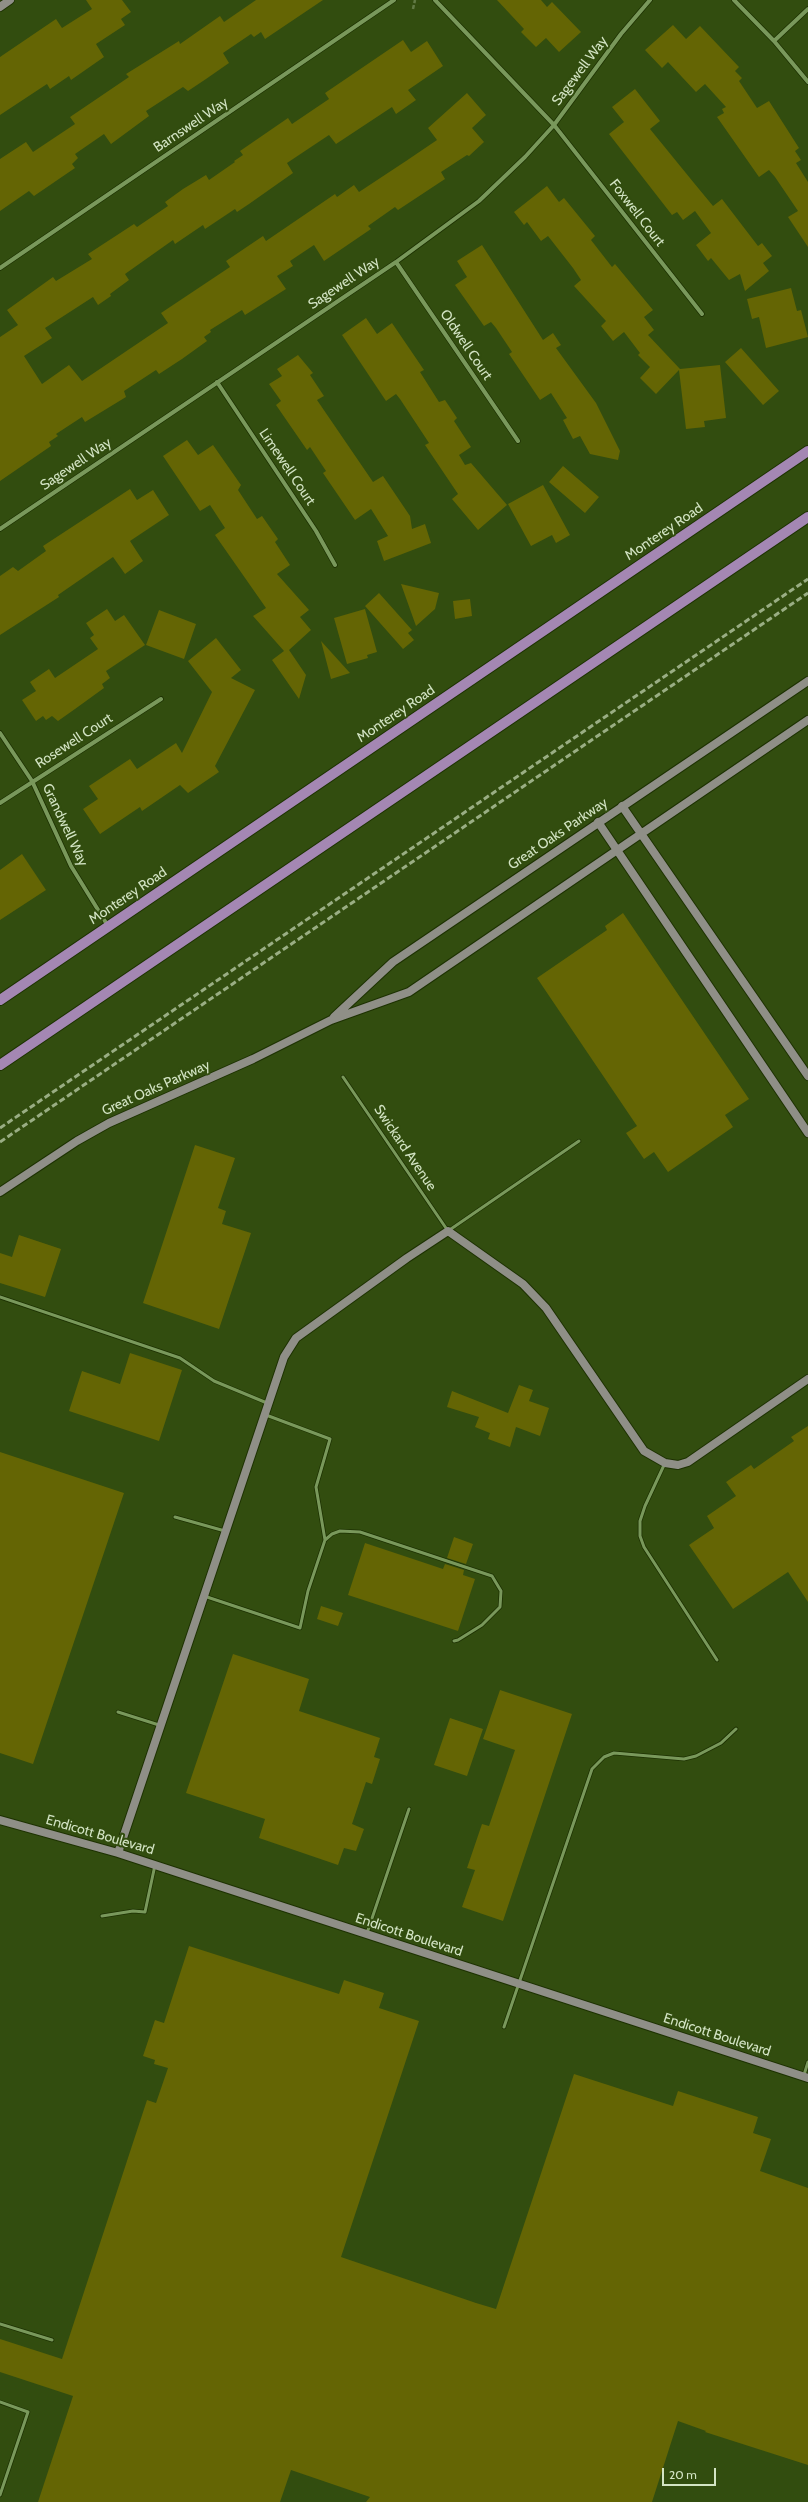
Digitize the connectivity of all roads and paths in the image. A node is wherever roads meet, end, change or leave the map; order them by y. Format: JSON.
{"nodes":[{"id":1,"x":10,"y":0,"type":"edge"},
{"id":2,"x":394,"y":0,"type":"edge"},
{"id":3,"x":415,"y":0,"type":"edge"},
{"id":4,"x":435,"y":0,"type":"edge"},
{"id":5,"x":650,"y":0,"type":"edge"},
{"id":6,"x":734,"y":0,"type":"edge"},
{"id":7,"x":0,"y":7,"type":"edge"},
{"id":8,"x":413,"y":8,"type":"dead end"},
{"id":9,"x":808,"y":9,"type":"edge"},
{"id":10,"x":774,"y":41,"type":"junction"},
{"id":11,"x":808,"y":82,"type":"edge"},
{"id":12,"x":554,"y":125,"type":"junction"},
{"id":13,"x":396,"y":262,"type":"junction"},
{"id":14,"x":0,"y":268,"type":"edge"},
{"id":15,"x":702,"y":314,"type":"dead end"},
{"id":16,"x":217,"y":382,"type":"junction"},
{"id":17,"x":518,"y":441,"type":"dead end"},
{"id":18,"x":808,"y":451,"type":"edge"},
{"id":19,"x":808,"y":517,"type":"edge"},
{"id":20,"x":0,"y":529,"type":"edge"},
{"id":21,"x":335,"y":565,"type":"dead end"},
{"id":22,"x":808,"y":681,"type":"edge"},
{"id":23,"x":161,"y":699,"type":"dead end"},
{"id":24,"x":808,"y":720,"type":"edge"},
{"id":25,"x":0,"y":733,"type":"edge"},
{"id":26,"x":32,"y":781,"type":"junction"},
{"id":27,"x":0,"y":802,"type":"edge"},
{"id":28,"x":622,"y":806,"type":"junction"},
{"id":29,"x":598,"y":822,"type":"junction"},
{"id":30,"x":641,"y":833,"type":"junction"},
{"id":31,"x":617,"y":850,"type":"junction"},
{"id":32,"x":108,"y":927,"type":"junction"},
{"id":33,"x":0,"y":1000,"type":"edge"},
{"id":34,"x":330,"y":1020,"type":"junction"},
{"id":35,"x":0,"y":1065,"type":"edge"},
{"id":36,"x":808,"y":1076,"type":"edge"},
{"id":37,"x":343,"y":1077,"type":"dead end"},
{"id":38,"x":808,"y":1133,"type":"edge"},
{"id":39,"x":579,"y":1141,"type":"dead end"},
{"id":40,"x":0,"y":1192,"type":"edge"},
{"id":41,"x":448,"y":1231,"type":"junction"},
{"id":42,"x":0,"y":1297,"type":"edge"},
{"id":43,"x":808,"y":1379,"type":"edge"},
{"id":44,"x":268,"y":1404,"type":"junction"},
{"id":45,"x":265,"y":1415,"type":"junction"},
{"id":46,"x":665,"y":1463,"type":"junction"},
{"id":47,"x":175,"y":1517,"type":"dead end"},
{"id":48,"x":226,"y":1531,"type":"junction"},
{"id":49,"x":325,"y":1540,"type":"junction"},
{"id":50,"x":204,"y":1596,"type":"junction"},
{"id":51,"x":454,"y":1641,"type":"dead end"},
{"id":52,"x":717,"y":1660,"type":"dead end"},
{"id":53,"x":118,"y":1712,"type":"dead end"},
{"id":54,"x":161,"y":1725,"type":"junction"},
{"id":55,"x":736,"y":1729,"type":"dead end"},
{"id":56,"x":409,"y":1809,"type":"dead end"},
{"id":57,"x":0,"y":1820,"type":"edge"},
{"id":58,"x":118,"y":1853,"type":"junction"},
{"id":59,"x":155,"y":1865,"type":"junction"},
{"id":60,"x":102,"y":1916,"type":"dead end"},
{"id":61,"x":367,"y":1935,"type":"junction"},
{"id":62,"x":518,"y":1984,"type":"junction"},
{"id":63,"x":504,"y":2027,"type":"dead end"},
{"id":64,"x":808,"y":2062,"type":"edge"},
{"id":65,"x":806,"y":2078,"type":"edge"},
{"id":66,"x":0,"y":2324,"type":"edge"},
{"id":67,"x":52,"y":2340,"type":"dead end"},
{"id":68,"x":0,"y":2402,"type":"edge"},
{"id":69,"x":0,"y":2495,"type":"edge"}],
"edges":[{"from":1,"to":7,"type":"street"},
{"from":2,"to":14,"type":"street","name":"Barnswell Way"},
{"from":3,"to":8,"type":"path"},
{"from":4,"to":12,"type":"street"},
{"from":5,"to":12,"type":"street","name":"Sagewell Way"},
{"from":6,"to":10,"type":"street"},
{"from":9,"to":10,"type":"street"},
{"from":10,"to":11,"type":"street"},
{"from":12,"to":13,"type":"street","name":"Sagewell Way"},
{"from":12,"to":15,"type":"street","name":"Foxwell Court"},
{"from":13,"to":16,"type":"street","name":"Sagewell Way"},
{"from":13,"to":17,"type":"street","name":"Oldwell Court"},
{"from":16,"to":20,"type":"street","name":"Sagewell Way"},
{"from":16,"to":21,"type":"street","name":"Limewell Court"},
{"from":18,"to":32,"type":"main road","name":"Monterey Road"},
{"from":19,"to":35,"type":"main road"},
{"from":22,"to":28,"type":"street","name":"Great Oaks Parkway"},
{"from":23,"to":26,"type":"street","name":"Rosewell Court"},
{"from":24,"to":30,"type":"street","name":"Great Oaks Parkway"},
{"from":25,"to":26,"type":"street","name":"Grandwell Way"},
{"from":26,"to":27,"type":"street","name":"Rosewell Court"},
{"from":26,"to":32,"type":"street","name":"Grandwell Way"},
{"from":28,"to":29,"type":"street","name":"Great Oaks Parkway"},
{"from":28,"to":30,"type":"street"},
{"from":29,"to":31,"type":"street"},
{"from":29,"to":34,"type":"street","name":"Great Oaks Parkway"},
{"from":30,"to":31,"type":"street","name":"Great Oaks Parkway"},
{"from":30,"to":36,"type":"street"},
{"from":31,"to":34,"type":"street","name":"Great Oaks Parkway"},
{"from":31,"to":38,"type":"street"},
{"from":32,"to":33,"type":"main road","name":"Monterey Road"},
{"from":34,"to":40,"type":"street","name":"Great Oaks Parkway"},
{"from":37,"to":41,"type":"lane","name":"Swickard Avenue"},
{"from":39,"to":41,"type":"lane"},
{"from":41,"to":44,"type":"street"},
{"from":41,"to":46,"type":"street"},
{"from":42,"to":44,"type":"lane"},
{"from":43,"to":46,"type":"street"},
{"from":44,"to":45,"type":"street"},
{"from":45,"to":48,"type":"street"},
{"from":45,"to":49,"type":"lane"},
{"from":46,"to":52,"type":"lane"},
{"from":47,"to":48,"type":"lane"},
{"from":48,"to":50,"type":"street"},
{"from":49,"to":50,"type":"lane"},
{"from":49,"to":51,"type":"lane"},
{"from":50,"to":54,"type":"street"},
{"from":53,"to":54,"type":"lane"},
{"from":54,"to":58,"type":"street"},
{"from":55,"to":62,"type":"lane"},
{"from":56,"to":61,"type":"lane"},
{"from":57,"to":58,"type":"street","name":"Endicott Boulevard"},
{"from":58,"to":59,"type":"street","name":"Endicott Boulevard"},
{"from":59,"to":60,"type":"lane"},
{"from":59,"to":61,"type":"street","name":"Endicott Boulevard"},
{"from":61,"to":62,"type":"street","name":"Endicott Boulevard"},
{"from":62,"to":63,"type":"lane"},
{"from":62,"to":65,"type":"street","name":"Endicott Boulevard"},
{"from":64,"to":65,"type":"lane"},
{"from":66,"to":67,"type":"lane"},
{"from":68,"to":69,"type":"lane"}]}
